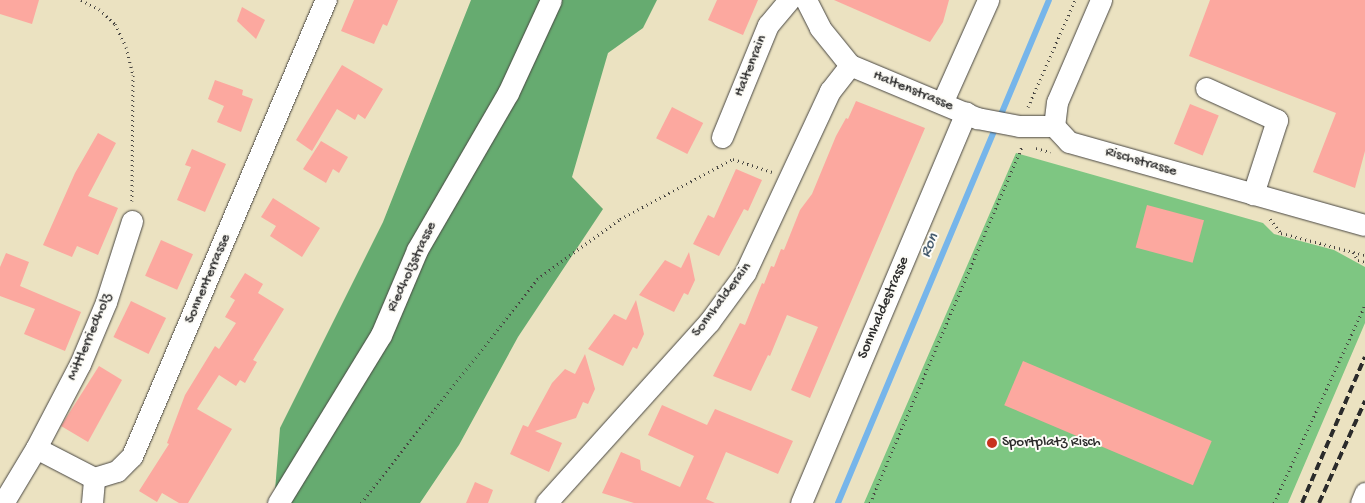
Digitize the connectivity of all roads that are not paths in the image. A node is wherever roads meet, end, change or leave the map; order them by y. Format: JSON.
{"nodes":[{"id":1,"x":326,"y":0,"type":"edge"},
{"id":2,"x":551,"y":0,"type":"edge"},
{"id":3,"x":788,"y":0,"type":"edge"},
{"id":4,"x":806,"y":0,"type":"edge"},
{"id":5,"x":988,"y":0,"type":"edge"},
{"id":6,"x":1101,"y":0,"type":"edge"},
{"id":7,"x":850,"y":65,"type":"junction"},
{"id":8,"x":1206,"y":88,"type":"dead end"},
{"id":9,"x":942,"y":103,"type":"junction"},
{"id":10,"x":972,"y":115,"type":"junction"},
{"id":11,"x":1054,"y":126,"type":"junction"},
{"id":12,"x":722,"y":137,"type":"dead end"},
{"id":13,"x":1253,"y":194,"type":"junction"},
{"id":14,"x":132,"y":221,"type":"road end"},
{"id":15,"x":1365,"y":225,"type":"edge"},
{"id":16,"x":36,"y":448,"type":"junction"},
{"id":17,"x":94,"y":478,"type":"junction"},
{"id":18,"x":1365,"y":493,"type":"edge"},
{"id":19,"x":3,"y":503,"type":"edge"},
{"id":20,"x":92,"y":503,"type":"edge"},
{"id":21,"x":278,"y":503,"type":"edge"},
{"id":22,"x":546,"y":503,"type":"edge"},
{"id":23,"x":802,"y":503,"type":"edge"},
{"id":24,"x":1361,"y":503,"type":"edge"}],
"edges":[{"from":1,"to":17,"type":"street","name":"Sonnenterrasse"},
{"from":2,"to":21,"type":"street","name":"Riedholzstrasse"},
{"from":3,"to":12,"type":"street","name":"Haltenrain"},
{"from":4,"to":7,"type":"street","name":"Haltenstrasse"},
{"from":5,"to":9,"type":"street"},
{"from":6,"to":11,"type":"street"},
{"from":7,"to":9,"type":"street","name":"Haltenstrasse"},
{"from":7,"to":22,"type":"street","name":"Sonnhalderain"},
{"from":8,"to":13,"type":"street"},
{"from":9,"to":10,"type":"street","name":"Haltenstrasse"},
{"from":10,"to":11,"type":"street","name":"Haltenstrasse"},
{"from":10,"to":23,"type":"street","name":"Sonnhaldestrasse"},
{"from":11,"to":13,"type":"street","name":"Rischstrasse"},
{"from":13,"to":15,"type":"street","name":"Rischstrasse"},
{"from":14,"to":16,"type":"street","name":"Mittlerriedholz"},
{"from":16,"to":17,"type":"street"},
{"from":16,"to":19,"type":"street"},
{"from":17,"to":20,"type":"street"},
{"from":18,"to":24,"type":"street"}]}
